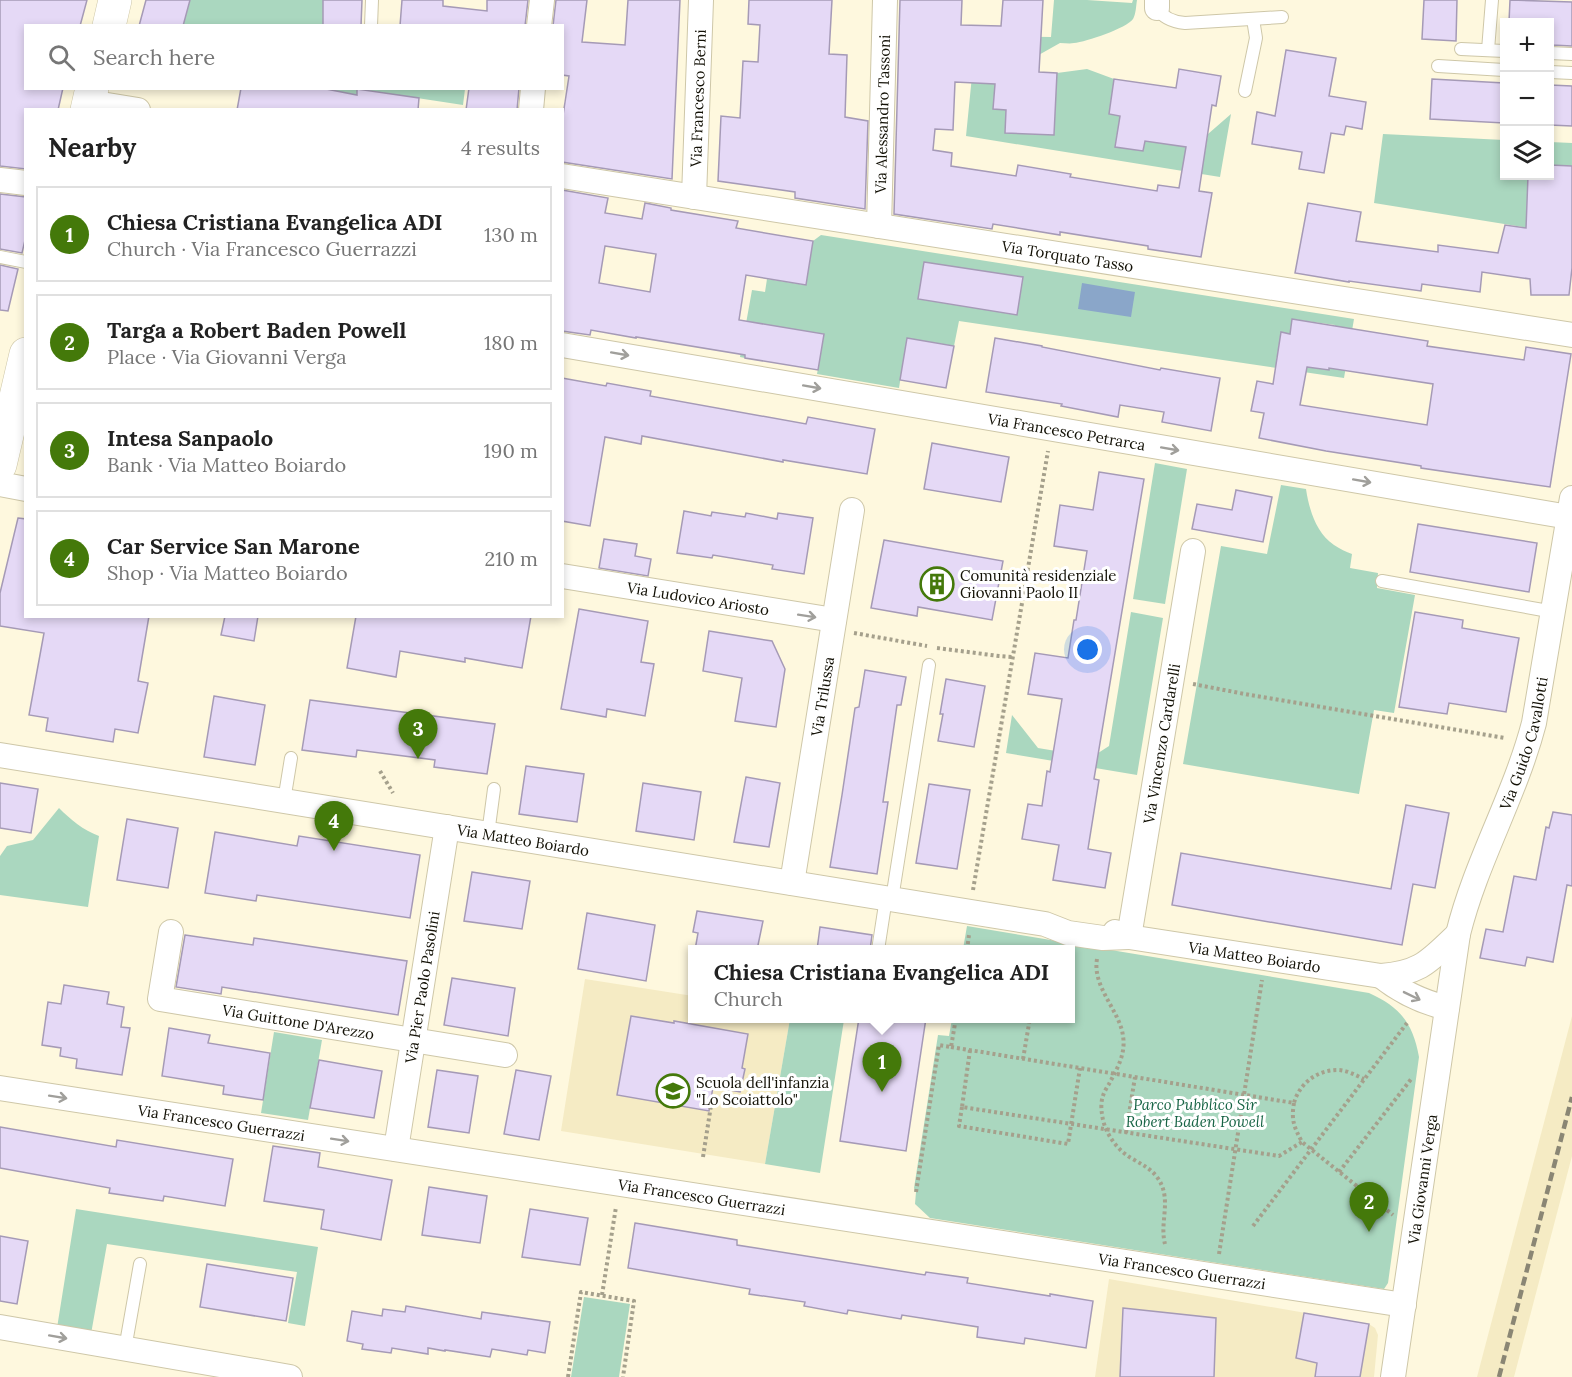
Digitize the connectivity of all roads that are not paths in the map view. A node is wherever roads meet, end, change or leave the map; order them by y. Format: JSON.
{"nodes":[{"id":1,"x":116,"y":0,"type":"edge"},
{"id":2,"x":372,"y":0,"type":"edge"},
{"id":3,"x":542,"y":0,"type":"edge"},
{"id":4,"x":701,"y":0,"type":"edge"},
{"id":5,"x":885,"y":0,"type":"edge"},
{"id":6,"x":1492,"y":0,"type":"edge"},
{"id":7,"x":1157,"y":4,"type":"edge"},
{"id":8,"x":1282,"y":17,"type":"dead end"},
{"id":9,"x":1253,"y":19,"type":"junction"},
{"id":10,"x":110,"y":24,"type":"edge"},
{"id":11,"x":371,"y":24,"type":"edge"},
{"id":12,"x":539,"y":24,"type":"edge"},
{"id":13,"x":1461,"y":49,"type":"dead end"},
{"id":14,"x":1488,"y":50,"type":"junction"},
{"id":15,"x":1500,"y":51,"type":"edge"},
{"id":16,"x":1554,"y":53,"type":"edge"},
{"id":17,"x":1572,"y":54,"type":"edge"},
{"id":18,"x":1438,"y":66,"type":"dead end"},
{"id":19,"x":1500,"y":70,"type":"edge"},
{"id":20,"x":1554,"y":72,"type":"edge"},
{"id":21,"x":1572,"y":73,"type":"edge"},
{"id":22,"x":533,"y":90,"type":"edge"},
{"id":23,"x":1245,"y":91,"type":"dead end"},
{"id":24,"x":89,"y":100,"type":"edge"},
{"id":25,"x":128,"y":108,"type":"edge"},
{"id":26,"x":531,"y":108,"type":"edge"},
{"id":27,"x":564,"y":176,"type":"edge"},
{"id":28,"x":0,"y":180,"type":"edge"},
{"id":29,"x":24,"y":183,"type":"edge"},
{"id":30,"x":694,"y":197,"type":"junction"},
{"id":31,"x":879,"y":226,"type":"junction"},
{"id":32,"x":0,"y":257,"type":"edge"},
{"id":33,"x":24,"y":262,"type":"edge"},
{"id":34,"x":1572,"y":335,"type":"edge"},
{"id":35,"x":564,"y":345,"type":"edge"},
{"id":36,"x":24,"y":362,"type":"edge"},
{"id":37,"x":0,"y":464,"type":"edge"},
{"id":38,"x":0,"y":484,"type":"edge"},
{"id":39,"x":24,"y":489,"type":"edge"},
{"id":40,"x":1570,"y":507,"type":"edge"},
{"id":41,"x":852,"y":510,"type":"dead end"},
{"id":42,"x":1193,"y":551,"type":"dead end"},
{"id":43,"x":564,"y":576,"type":"edge"},
{"id":44,"x":1382,"y":581,"type":"dead end"},
{"id":45,"x":1554,"y":612,"type":"junction"},
{"id":46,"x":834,"y":625,"type":"junction"},
{"id":47,"x":929,"y":665,"type":"dead end"},
{"id":48,"x":0,"y":755,"type":"edge"},
{"id":49,"x":291,"y":758,"type":"dead end"},
{"id":50,"x":494,"y":789,"type":"dead end"},
{"id":51,"x":284,"y":801,"type":"junction"},
{"id":52,"x":447,"y":827,"type":"junction"},
{"id":53,"x":488,"y":834,"type":"junction"},
{"id":54,"x":792,"y":883,"type":"junction"},
{"id":55,"x":889,"y":899,"type":"junction"},
{"id":56,"x":171,"y":932,"type":"dead end"},
{"id":57,"x":1458,"y":934,"type":"junction"},
{"id":58,"x":1129,"y":937,"type":"junction"},
{"id":59,"x":879,"y":945,"type":"edge"},
{"id":60,"x":1415,"y":970,"type":"junction"},
{"id":61,"x":1381,"y":976,"type":"junction"},
{"id":62,"x":1451,"y":983,"type":"junction"},
{"id":63,"x":1447,"y":1008,"type":"junction"},
{"id":64,"x":414,"y":1040,"type":"junction"},
{"id":65,"x":504,"y":1055,"type":"dead end"},
{"id":66,"x":0,"y":1088,"type":"edge"},
{"id":67,"x":396,"y":1149,"type":"junction"},
{"id":68,"x":140,"y":1264,"type":"dead end"},
{"id":69,"x":1404,"y":1305,"type":"junction"},
{"id":70,"x":0,"y":1327,"type":"edge"},
{"id":71,"x":125,"y":1349,"type":"junction"},
{"id":72,"x":290,"y":1377,"type":"edge"},
{"id":73,"x":1393,"y":1377,"type":"edge"}],
"edges":[{"from":1,"to":10,"type":"main road"},
{"from":2,"to":11,"type":"lane"},
{"from":3,"to":12,"type":"street"},
{"from":4,"to":30,"type":"street","name":"Via Francesco Berni"},
{"from":5,"to":31,"type":"street","name":"Via Alessandro Tassoni"},
{"from":6,"to":14,"type":"lane"},
{"from":7,"to":9,"type":"lane"},
{"from":8,"to":9,"type":"lane"},
{"from":9,"to":23,"type":"lane"},
{"from":13,"to":14,"type":"lane"},
{"from":14,"to":15,"type":"lane"},
{"from":16,"to":17,"type":"lane"},
{"from":18,"to":19,"type":"lane"},
{"from":20,"to":21,"type":"lane"},
{"from":22,"to":26,"type":"street"},
{"from":24,"to":25,"type":"street"},
{"from":27,"to":30,"type":"street","name":"Via Torquato Tasso"},
{"from":28,"to":29,"type":"street"},
{"from":30,"to":31,"type":"street","name":"Via Torquato Tasso"},
{"from":31,"to":34,"type":"street","name":"Via Torquato Tasso"},
{"from":32,"to":33,"type":"lane"},
{"from":35,"to":40,"type":"street","name":"Via Francesco Petrarca","one_way":true},
{"from":36,"to":37,"type":"main road"},
{"from":38,"to":39,"type":"street"},
{"from":40,"to":45,"type":"street","name":"Via Guido Cavallotti"},
{"from":41,"to":46,"type":"street","name":"Via Trilussa"},
{"from":42,"to":58,"type":"street","name":"Via Vincenzo Cardarelli"},
{"from":43,"to":46,"type":"street","name":"Via Ludovico Ariosto","one_way":true},
{"from":44,"to":45,"type":"lane"},
{"from":45,"to":57,"type":"street","name":"Via Guido Cavallotti"},
{"from":46,"to":54,"type":"street","name":"Via Trilussa"},
{"from":47,"to":55,"type":"lane"},
{"from":48,"to":51,"type":"street","name":"Via Matteo Boiardo"},
{"from":49,"to":51,"type":"lane"},
{"from":50,"to":53,"type":"lane"},
{"from":51,"to":52,"type":"street","name":"Via Matteo Boiardo"},
{"from":52,"to":53,"type":"street","name":"Via Matteo Boiardo"},
{"from":52,"to":64,"type":"street","name":"Via Pier Paolo Pasolini"},
{"from":53,"to":54,"type":"street","name":"Via Matteo Boiardo"},
{"from":54,"to":55,"type":"street","name":"Via Matteo Boiardo"},
{"from":55,"to":58,"type":"street","name":"Via Matteo Boiardo"},
{"from":55,"to":59,"type":"lane"},
{"from":56,"to":64,"type":"street","name":"Via Guittone D'Arezzo"},
{"from":57,"to":60,"type":"street","name":"Via Matteo Boiardo"},
{"from":57,"to":62,"type":"street","name":"Via Guido Cavallotti"},
{"from":58,"to":61,"type":"street","name":"Via Matteo Boiardo"},
{"from":60,"to":61,"type":"street","name":"Via Matteo Boiardo"},
{"from":60,"to":62,"type":"street","name":"Via Matteo Boiardo"},
{"from":61,"to":63,"type":"street","name":"Via Matteo Boiardo","one_way":true},
{"from":62,"to":63,"type":"street","name":"Via Giovanni Verga"},
{"from":63,"to":69,"type":"street","name":"Via Giovanni Verga"},
{"from":64,"to":65,"type":"street","name":"Via Guittone D'Arezzo"},
{"from":64,"to":67,"type":"street","name":"Via Pier Paolo Pasolini"},
{"from":66,"to":67,"type":"street","name":"Via Francesco Guerrazzi","one_way":true},
{"from":67,"to":69,"type":"street","name":"Via Francesco Guerrazzi"},
{"from":68,"to":71,"type":"lane"},
{"from":69,"to":73,"type":"street","name":"Via Giovanni Verga"},
{"from":70,"to":71,"type":"street","one_way":true},
{"from":71,"to":72,"type":"street"}]}
